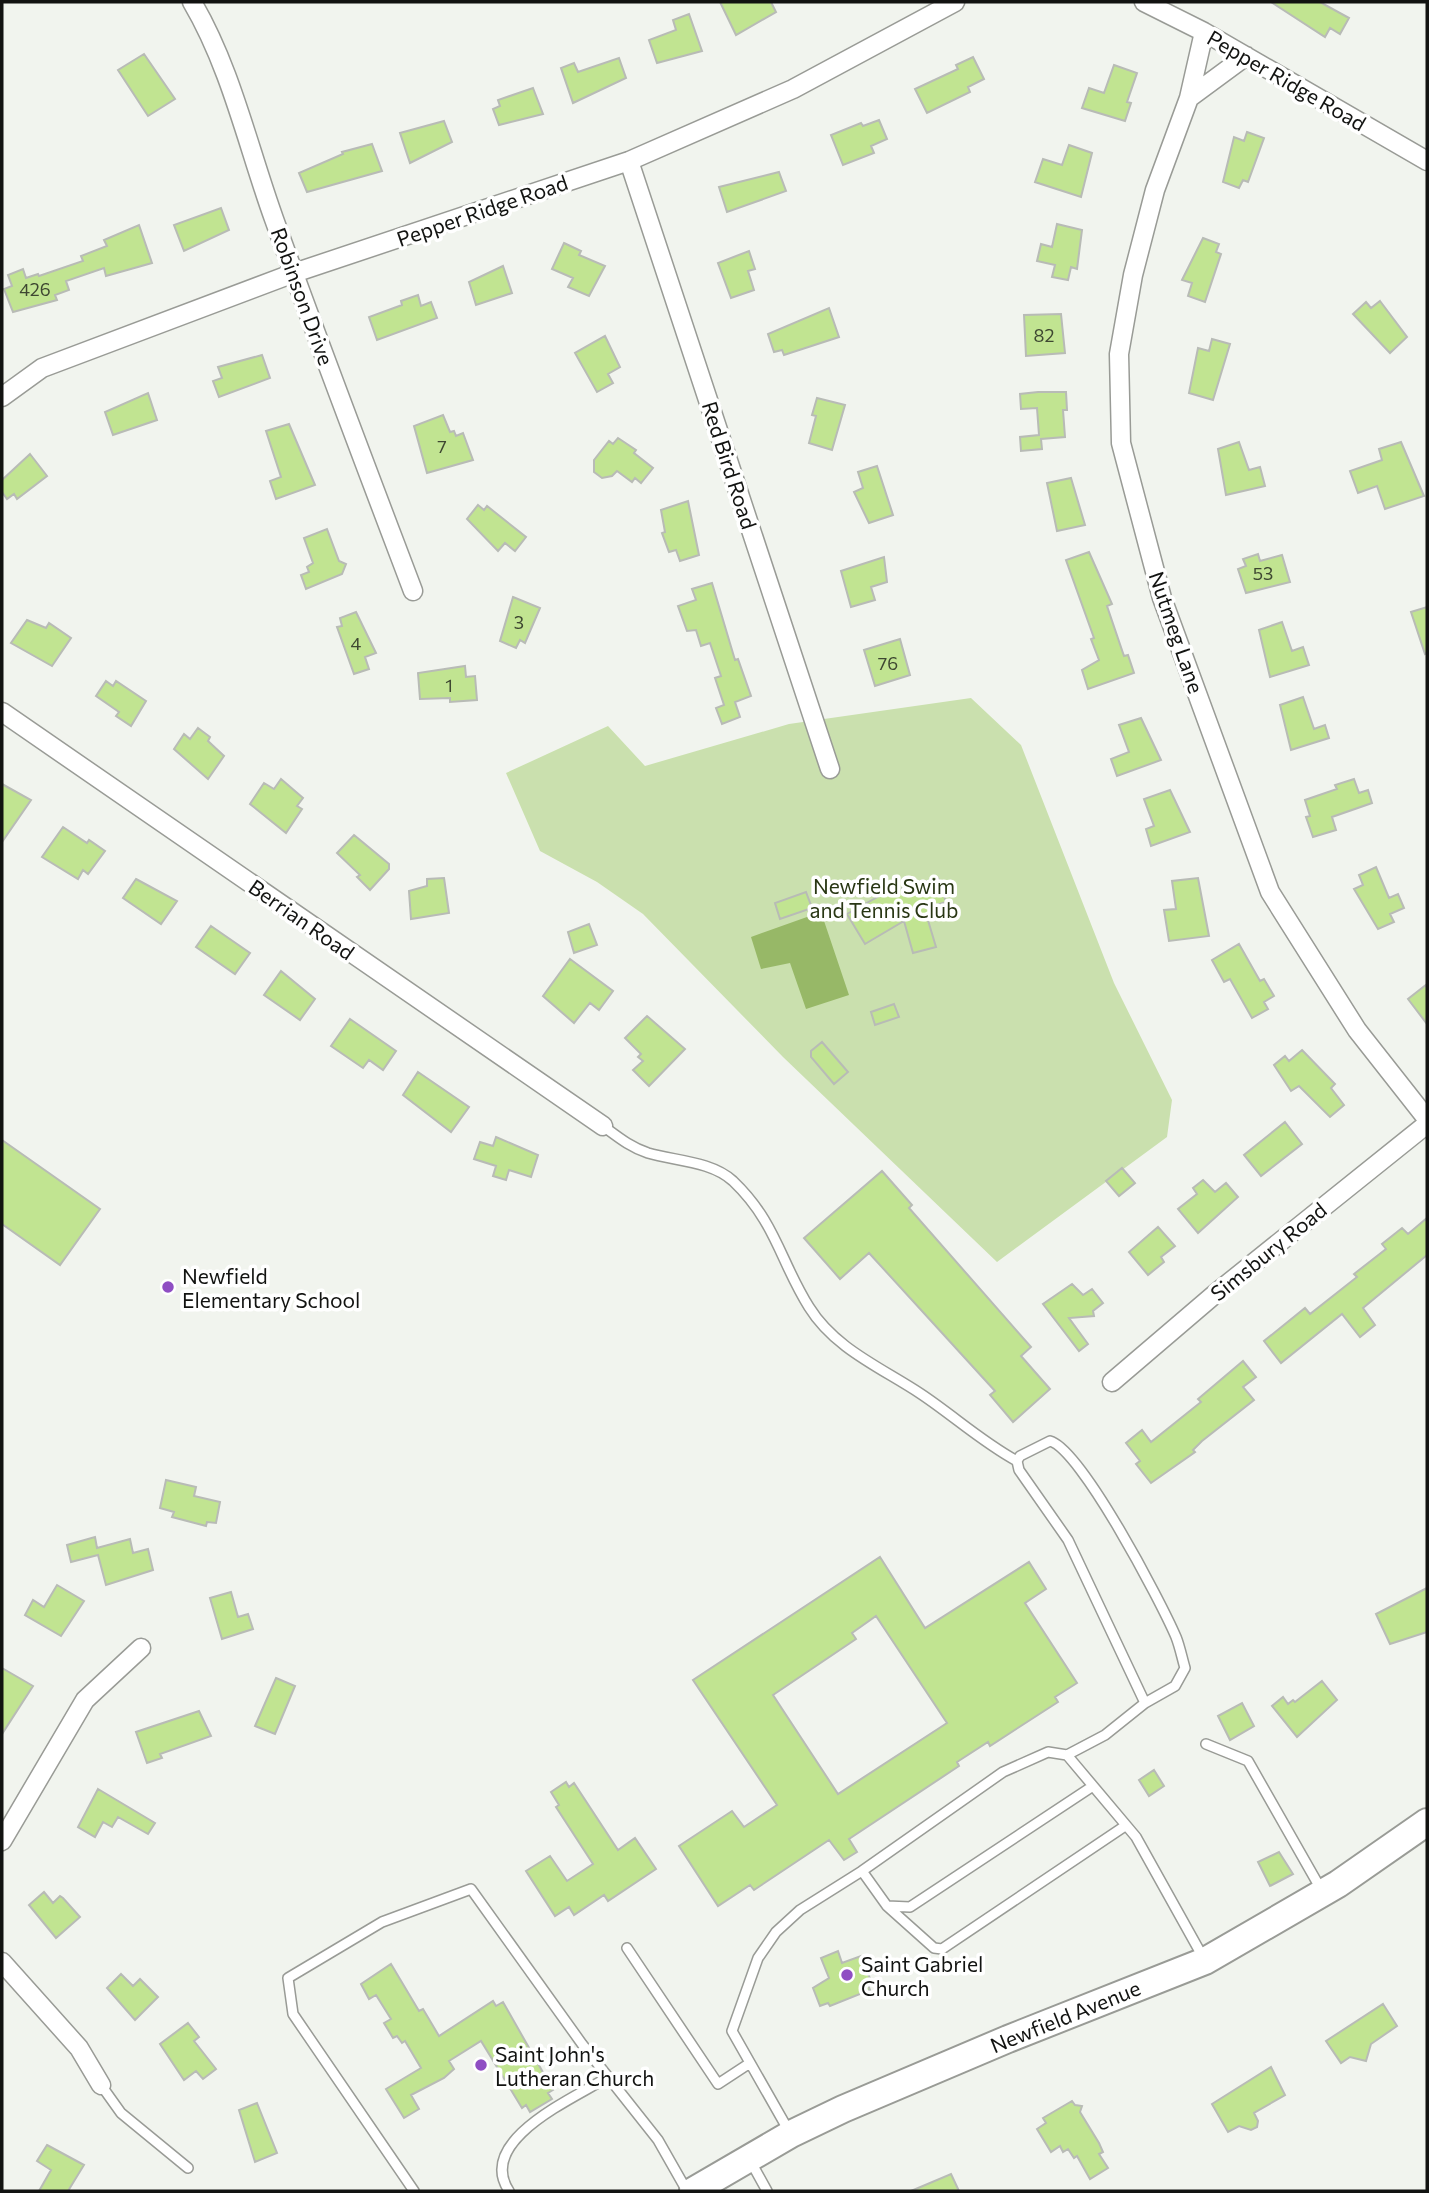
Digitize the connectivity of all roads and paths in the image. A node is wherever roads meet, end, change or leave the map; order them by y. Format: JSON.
{"nodes":[{"id":1,"x":192,"y":2,"type":"edge"},
{"id":2,"x":955,"y":2,"type":"edge"},
{"id":3,"x":1144,"y":2,"type":"edge"},
{"id":4,"x":1204,"y":32,"type":"junction"},
{"id":5,"x":1246,"y":56,"type":"junction"},
{"id":6,"x":1189,"y":98,"type":"junction"},
{"id":7,"x":629,"y":161,"type":"junction"},
{"id":8,"x":1427,"y":161,"type":"edge"},
{"id":9,"x":293,"y":274,"type":"junction"},
{"id":10,"x":2,"y":397,"type":"edge"},
{"id":11,"x":413,"y":591,"type":"dead end"},
{"id":12,"x":2,"y":712,"type":"edge"},
{"id":13,"x":830,"y":769,"type":"dead end"},
{"id":14,"x":1427,"y":1121,"type":"edge"},
{"id":15,"x":603,"y":1126,"type":"joint"},
{"id":16,"x":1112,"y":1382,"type":"dead end"},
{"id":17,"x":1017,"y":1461,"type":"junction"},
{"id":18,"x":141,"y":1648,"type":"dead end"},
{"id":19,"x":1145,"y":1703,"type":"junction"},
{"id":20,"x":1206,"y":1744,"type":"dead end"},
{"id":21,"x":1067,"y":1755,"type":"junction"},
{"id":22,"x":1093,"y":1786,"type":"junction"},
{"id":23,"x":1427,"y":1822,"type":"edge"},
{"id":24,"x":1125,"y":1826,"type":"junction"},
{"id":25,"x":2,"y":1841,"type":"edge"},
{"id":26,"x":862,"y":1871,"type":"junction"},
{"id":27,"x":1323,"y":1892,"type":"junction"},
{"id":28,"x":887,"y":1906,"type":"junction"},
{"id":29,"x":627,"y":1948,"type":"dead end"},
{"id":30,"x":1205,"y":1961,"type":"junction"},
{"id":31,"x":2,"y":1962,"type":"edge"},
{"id":32,"x":750,"y":2063,"type":"junction"},
{"id":33,"x":608,"y":2077,"type":"junction"},
{"id":34,"x":101,"y":2085,"type":"joint"},
{"id":35,"x":791,"y":2134,"type":"junction"},
{"id":36,"x":749,"y":2158,"type":"junction"},
{"id":37,"x":188,"y":2168,"type":"dead end"},
{"id":38,"x":414,"y":2191,"type":"edge"},
{"id":39,"x":509,"y":2191,"type":"edge"},
{"id":40,"x":687,"y":2191,"type":"edge"},
{"id":41,"x":693,"y":2191,"type":"edge"},
{"id":42,"x":766,"y":2191,"type":"edge"}],
"edges":[{"from":1,"to":9,"type":"street","name":"Robinson Drive"},
{"from":2,"to":7,"type":"street","name":"Pepper Ridge Road"},
{"from":3,"to":4,"type":"street","name":"Pepper Ridge Road"},
{"from":4,"to":5,"type":"street","name":"Pepper Ridge Road"},
{"from":4,"to":6,"type":"street","name":"Nutmeg Lane"},
{"from":5,"to":6,"type":"street"},
{"from":5,"to":8,"type":"street","name":"Pepper Ridge Road"},
{"from":6,"to":14,"type":"street","name":"Nutmeg Lane"},
{"from":7,"to":9,"type":"street","name":"Pepper Ridge Road"},
{"from":7,"to":13,"type":"street","name":"Red Bird Road"},
{"from":9,"to":10,"type":"street","name":"Pepper Ridge Road"},
{"from":9,"to":11,"type":"street","name":"Robinson Drive"},
{"from":12,"to":15,"type":"street","name":"Berrian Road"},
{"from":14,"to":16,"type":"street","name":"Simsbury Road"},
{"from":15,"to":17,"type":"lane"},
{"from":17,"to":19,"type":"lane"},
{"from":17,"to":19,"type":"lane"},
{"from":18,"to":25,"type":"street"},
{"from":19,"to":21,"type":"lane"},
{"from":20,"to":27,"type":"lane"},
{"from":21,"to":22,"type":"lane"},
{"from":21,"to":26,"type":"lane"},
{"from":22,"to":24,"type":"lane"},
{"from":22,"to":28,"type":"lane"},
{"from":23,"to":27,"type":"main road","name":"Newfield Avenue"},
{"from":24,"to":28,"type":"lane"},
{"from":24,"to":30,"type":"lane"},
{"from":26,"to":28,"type":"lane"},
{"from":26,"to":32,"type":"lane"},
{"from":27,"to":30,"type":"main road","name":"Newfield Avenue"},
{"from":29,"to":32,"type":"lane"},
{"from":30,"to":35,"type":"main road","name":"Newfield Avenue"},
{"from":31,"to":34,"type":"street"},
{"from":32,"to":35,"type":"lane"},
{"from":33,"to":38,"type":"lane"},
{"from":33,"to":39,"type":"lane"},
{"from":33,"to":40,"type":"lane"},
{"from":34,"to":37,"type":"lane"},
{"from":35,"to":36,"type":"main road","name":"Newfield Avenue"},
{"from":36,"to":41,"type":"main road","name":"Newfield Avenue"},
{"from":36,"to":42,"type":"lane"}]}
